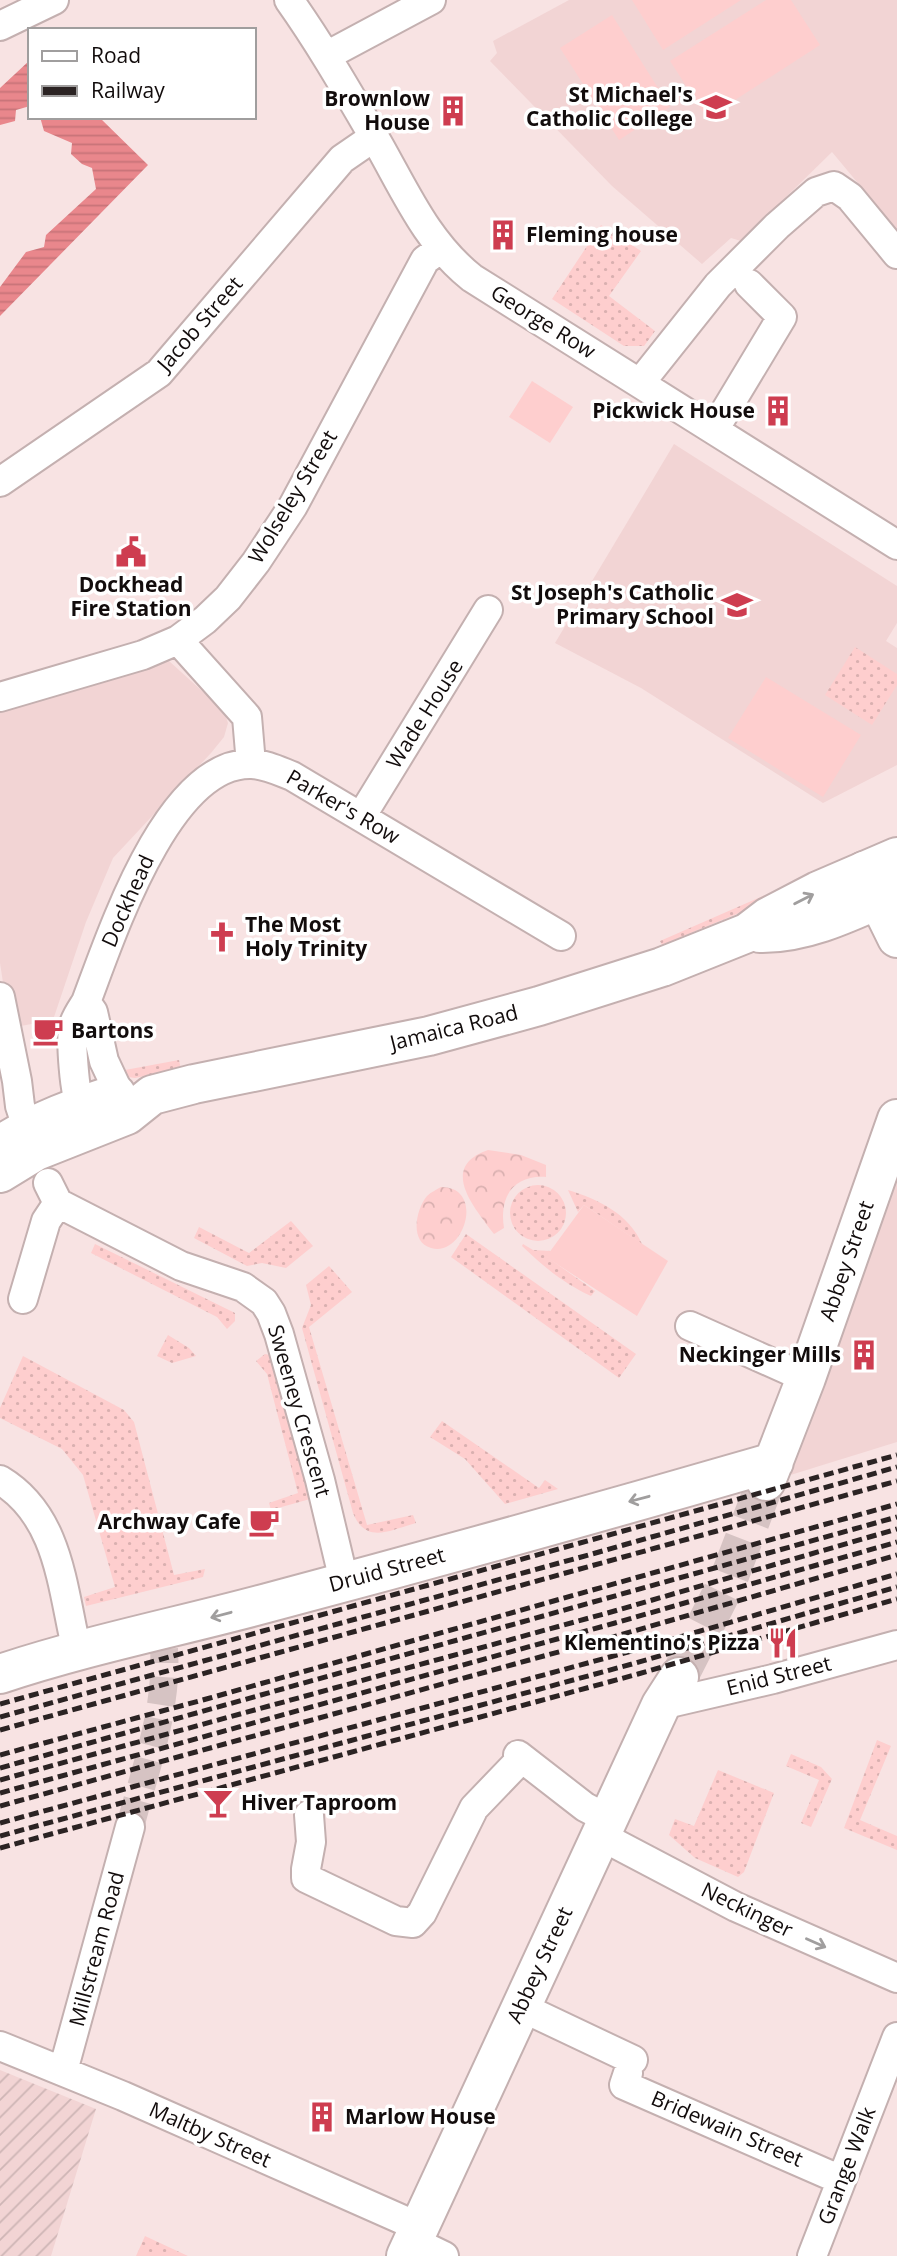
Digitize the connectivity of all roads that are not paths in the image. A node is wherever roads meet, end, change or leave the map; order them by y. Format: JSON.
{"nodes":[{"id":1,"x":54,"y":0,"type":"edge"},
{"id":2,"x":289,"y":0,"type":"edge"},
{"id":3,"x":431,"y":0,"type":"edge"},
{"id":4,"x":0,"y":26,"type":"edge"},
{"id":5,"x":328,"y":55,"type":"junction"},
{"id":6,"x":374,"y":137,"type":"junction"},
{"id":7,"x":440,"y":248,"type":"junction"},
{"id":8,"x":897,"y":254,"type":"edge"},
{"id":9,"x":749,"y":284,"type":"dead end"},
{"id":10,"x":640,"y":383,"type":"junction"},
{"id":11,"x":714,"y":430,"type":"junction"},
{"id":12,"x":0,"y":482,"type":"edge"},
{"id":13,"x":897,"y":545,"type":"edge"},
{"id":14,"x":488,"y":610,"type":"dead end"},
{"id":15,"x":178,"y":640,"type":"junction"},
{"id":16,"x":0,"y":697,"type":"edge"},
{"id":17,"x":251,"y":764,"type":"junction"},
{"id":18,"x":361,"y":817,"type":"junction"},
{"id":19,"x":884,"y":880,"type":"edge"},
{"id":20,"x":561,"y":936,"type":"dead end"},
{"id":21,"x":897,"y":938,"type":"edge"},
{"id":22,"x":0,"y":997,"type":"edge"},
{"id":23,"x":86,"y":1002,"type":"junction"},
{"id":24,"x":113,"y":1097,"type":"junction"},
{"id":25,"x":895,"y":1132,"type":"edge"},
{"id":26,"x":34,"y":1162,"type":"edge"},
{"id":27,"x":0,"y":1173,"type":"edge"},
{"id":28,"x":23,"y":1299,"type":"dead end"},
{"id":29,"x":690,"y":1326,"type":"dead end"},
{"id":30,"x":806,"y":1378,"type":"junction"},
{"id":31,"x":770,"y":1471,"type":"joint"},
{"id":32,"x":0,"y":1480,"type":"edge"},
{"id":33,"x":344,"y":1581,"type":"junction"},
{"id":34,"x":897,"y":1645,"type":"edge"},
{"id":35,"x":77,"y":1651,"type":"junction"},
{"id":36,"x":0,"y":1674,"type":"edge"},
{"id":37,"x":670,"y":1691,"type":"joint"},
{"id":38,"x":309,"y":1815,"type":"dead end"},
{"id":39,"x":130,"y":1827,"type":"tunnel mouth"},
{"id":40,"x":604,"y":1827,"type":"junction"},
{"id":41,"x":897,"y":1978,"type":"edge"},
{"id":42,"x":521,"y":2007,"type":"junction"},
{"id":43,"x":897,"y":2037,"type":"edge"},
{"id":44,"x":0,"y":2046,"type":"edge"},
{"id":45,"x":63,"y":2071,"type":"junction"},
{"id":46,"x":841,"y":2180,"type":"junction"},
{"id":47,"x":420,"y":2245,"type":"edge"},
{"id":48,"x":812,"y":2256,"type":"edge"}],
"edges":[{"from":1,"to":4,"type":"street"},
{"from":2,"to":5,"type":"street","name":"George Row"},
{"from":3,"to":5,"type":"street"},
{"from":5,"to":6,"type":"street","name":"George Row"},
{"from":6,"to":7,"type":"street","name":"George Row"},
{"from":6,"to":12,"type":"street","name":"Jacob Street"},
{"from":7,"to":10,"type":"street","name":"George Row"},
{"from":7,"to":15,"type":"street","name":"Wolseley Street"},
{"from":8,"to":10,"type":"street"},
{"from":9,"to":11,"type":"street"},
{"from":10,"to":11,"type":"street","name":"George Row"},
{"from":11,"to":13,"type":"street","name":"George Row"},
{"from":14,"to":18,"type":"street","name":"Wade House"},
{"from":15,"to":16,"type":"street","name":"Wolseley Street"},
{"from":15,"to":17,"type":"street"},
{"from":17,"to":18,"type":"street","name":"Parker's Row"},
{"from":17,"to":23,"type":"street","name":"Dockhead"},
{"from":18,"to":20,"type":"street","name":"Parker's Row"},
{"from":19,"to":21,"type":"main road"},
{"from":19,"to":24,"type":"main road","name":"Jamaica Road"},
{"from":22,"to":26,"type":"street"},
{"from":23,"to":24,"type":"street"},
{"from":23,"to":24,"type":"street","name":"Dockhead"},
{"from":24,"to":26,"type":"main road","name":"Jamaica Road"},
{"from":25,"to":30,"type":"main road","name":"Abbey Street"},
{"from":26,"to":27,"type":"main road","name":"Jamaica Road"},
{"from":26,"to":28,"type":"street"},
{"from":26,"to":33,"type":"street","name":"Sweeney Crescent"},
{"from":29,"to":30,"type":"street"},
{"from":30,"to":31,"type":"main road","name":"Abbey Street"},
{"from":31,"to":33,"type":"main road","name":"Druid Street","one_way":true},
{"from":32,"to":35,"type":"street"},
{"from":33,"to":35,"type":"main road","name":"Druid Street","one_way":true},
{"from":34,"to":37,"type":"street","name":"Enid Street"},
{"from":35,"to":36,"type":"main road","name":"Druid Street"},
{"from":37,"to":40,"type":"main road","name":"Abbey Street"},
{"from":38,"to":40,"type":"street","name":"Neckinger"},
{"from":39,"to":45,"type":"street","name":"Millstream Road"},
{"from":40,"to":41,"type":"street","name":"Neckinger","one_way":true},
{"from":40,"to":42,"type":"main road","name":"Abbey Street"},
{"from":42,"to":46,"type":"street","name":"Bridewain Street"},
{"from":42,"to":47,"type":"main road","name":"Abbey Street"},
{"from":43,"to":46,"type":"street","name":"Grange Walk"},
{"from":44,"to":45,"type":"street","name":"Maltby Street"},
{"from":45,"to":47,"type":"street","name":"Maltby Street"},
{"from":46,"to":48,"type":"street","name":"Grange Walk"}]}
